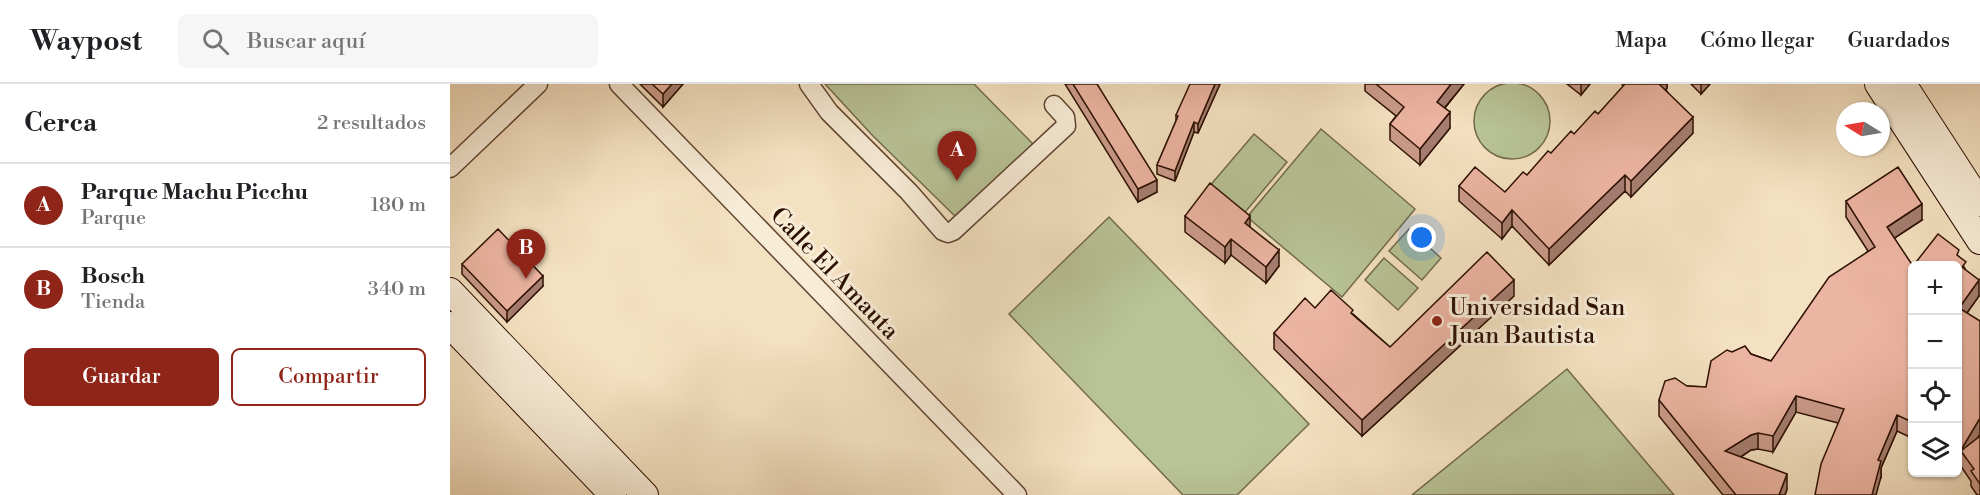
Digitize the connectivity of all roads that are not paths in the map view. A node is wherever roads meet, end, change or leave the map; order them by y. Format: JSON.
{"nodes":[{"id":1,"x":538,"y":84,"type":"edge"},
{"id":2,"x":619,"y":84,"type":"edge"},
{"id":3,"x":809,"y":84,"type":"edge"},
{"id":4,"x":1878,"y":84,"type":"edge"},
{"id":5,"x":1903,"y":84,"type":"edge"},
{"id":6,"x":1054,"y":105,"type":"dead end"},
{"id":7,"x":450,"y":168,"type":"edge"},
{"id":8,"x":1980,"y":203,"type":"edge"},
{"id":9,"x":1980,"y":241,"type":"edge"},
{"id":10,"x":450,"y":291,"type":"edge"},
{"id":11,"x":450,"y":325,"type":"edge"},
{"id":12,"x":613,"y":495,"type":"edge"},
{"id":13,"x":645,"y":495,"type":"edge"},
{"id":14,"x":1017,"y":495,"type":"edge"}],
"edges":[{"from":1,"to":7,"type":"street"},
{"from":2,"to":14,"type":"street","name":"Calle El Amauta"},
{"from":3,"to":6,"type":"street"},
{"from":4,"to":9,"type":"main road"},
{"from":5,"to":8,"type":"main road"},
{"from":10,"to":13,"type":"main road"},
{"from":11,"to":12,"type":"main road"}]}
